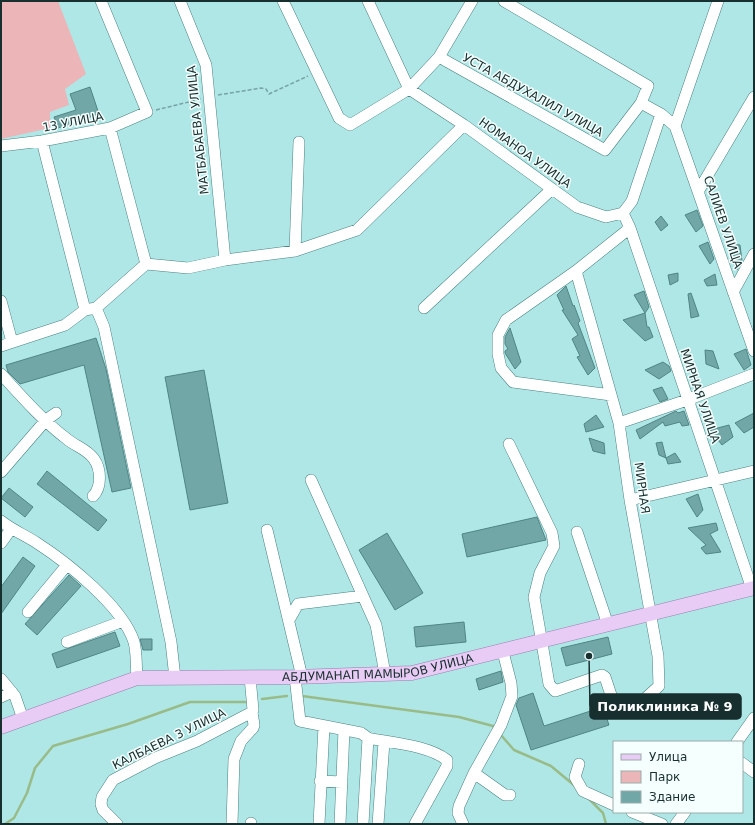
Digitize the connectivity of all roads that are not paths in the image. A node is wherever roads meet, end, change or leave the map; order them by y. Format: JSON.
{"nodes":[{"id":1,"x":101,"y":1,"type":"edge"},
{"id":2,"x":180,"y":1,"type":"edge"},
{"id":3,"x":283,"y":1,"type":"edge"},
{"id":4,"x":368,"y":1,"type":"edge"},
{"id":5,"x":504,"y":1,"type":"edge"},
{"id":6,"x":718,"y":1,"type":"edge"},
{"id":7,"x":471,"y":2,"type":"edge"},
{"id":8,"x":439,"y":57,"type":"junction"},
{"id":9,"x":409,"y":89,"type":"junction"},
{"id":10,"x":754,"y":97,"type":"edge"},
{"id":11,"x":641,"y":103,"type":"junction"},
{"id":12,"x":661,"y":114,"type":"junction"},
{"id":13,"x":464,"y":125,"type":"junction"},
{"id":14,"x":675,"y":126,"type":"junction"},
{"id":15,"x":110,"y":128,"type":"junction"},
{"id":16,"x":42,"y":141,"type":"junction"},
{"id":17,"x":299,"y":142,"type":"dead end"},
{"id":18,"x":1,"y":146,"type":"edge"},
{"id":19,"x":552,"y":189,"type":"junction"},
{"id":20,"x":699,"y":190,"type":"junction"},
{"id":21,"x":623,"y":213,"type":"junction"},
{"id":22,"x":630,"y":228,"type":"junction"},
{"id":23,"x":295,"y":251,"type":"junction"},
{"id":24,"x":754,"y":254,"type":"edge"},
{"id":25,"x":225,"y":260,"type":"junction"},
{"id":26,"x":146,"y":264,"type":"junction"},
{"id":27,"x":576,"y":271,"type":"junction"},
{"id":28,"x":734,"y":292,"type":"junction"},
{"id":29,"x":1,"y":301,"type":"edge"},
{"id":30,"x":96,"y":308,"type":"junction"},
{"id":31,"x":424,"y":308,"type":"dead end"},
{"id":32,"x":85,"y":310,"type":"junction"},
{"id":33,"x":6,"y":344,"type":"edge"},
{"id":34,"x":754,"y":351,"type":"edge"},
{"id":35,"x":1,"y":374,"type":"edge"},
{"id":36,"x":754,"y":374,"type":"edge"},
{"id":37,"x":612,"y":395,"type":"junction"},
{"id":38,"x":687,"y":400,"type":"junction"},
{"id":39,"x":56,"y":413,"type":"dead end"},
{"id":40,"x":46,"y":420,"type":"junction"},
{"id":41,"x":619,"y":423,"type":"junction"},
{"id":42,"x":508,"y":444,"type":"dead end"},
{"id":43,"x":754,"y":471,"type":"edge"},
{"id":44,"x":1,"y":472,"type":"edge"},
{"id":45,"x":311,"y":480,"type":"dead end"},
{"id":46,"x":716,"y":481,"type":"junction"},
{"id":47,"x":93,"y":496,"type":"dead end"},
{"id":48,"x":630,"y":500,"type":"junction"},
{"id":49,"x":1,"y":521,"type":"edge"},
{"id":50,"x":6,"y":529,"type":"edge"},
{"id":51,"x":267,"y":530,"type":"dead end"},
{"id":52,"x":577,"y":532,"type":"dead end"},
{"id":53,"x":1,"y":543,"type":"edge"},
{"id":54,"x":67,"y":565,"type":"junction"},
{"id":55,"x":753,"y":589,"type":"edge"},
{"id":56,"x":363,"y":596,"type":"junction"},
{"id":57,"x":28,"y":612,"type":"dead end"},
{"id":58,"x":650,"y":615,"type":"junction"},
{"id":59,"x":289,"y":620,"type":"junction"},
{"id":60,"x":124,"y":621,"type":"junction"},
{"id":61,"x":608,"y":626,"type":"junction"},
{"id":62,"x":542,"y":641,"type":"junction"},
{"id":63,"x":67,"y":642,"type":"dead end"},
{"id":64,"x":503,"y":652,"type":"junction"},
{"id":65,"x":385,"y":674,"type":"junction"},
{"id":66,"x":250,"y":677,"type":"junction"},
{"id":67,"x":298,"y":677,"type":"junction"},
{"id":68,"x":137,"y":678,"type":"junction"},
{"id":69,"x":175,"y":678,"type":"junction"},
{"id":70,"x":1,"y":679,"type":"edge"},
{"id":71,"x":12,"y":692,"type":"junction"},
{"id":72,"x":1,"y":697,"type":"edge"},
{"id":73,"x":639,"y":704,"type":"dead end"},
{"id":74,"x":615,"y":707,"type":"dead end"},
{"id":75,"x":252,"y":712,"type":"junction"},
{"id":76,"x":754,"y":718,"type":"edge"},
{"id":77,"x":23,"y":719,"type":"junction"},
{"id":78,"x":324,"y":726,"type":"junction"},
{"id":79,"x":1,"y":727,"type":"edge"},
{"id":80,"x":344,"y":730,"type":"junction"},
{"id":81,"x":368,"y":738,"type":"junction"},
{"id":82,"x":738,"y":741,"type":"edge"},
{"id":83,"x":384,"y":742,"type":"junction"},
{"id":84,"x":579,"y":764,"type":"dead end"},
{"id":85,"x":743,"y":764,"type":"edge"},
{"id":86,"x":754,"y":772,"type":"edge"},
{"id":87,"x":474,"y":773,"type":"junction"},
{"id":88,"x":320,"y":781,"type":"junction"},
{"id":89,"x":342,"y":782,"type":"junction"},
{"id":90,"x":510,"y":795,"type":"dead end"},
{"id":91,"x":613,"y":805,"type":"edge"},
{"id":92,"x":634,"y":813,"type":"edge"},
{"id":93,"x":684,"y":813,"type":"edge"},
{"id":94,"x":118,"y":824,"type":"edge"},
{"id":95,"x":232,"y":824,"type":"edge"},
{"id":96,"x":319,"y":824,"type":"edge"},
{"id":97,"x":340,"y":824,"type":"edge"},
{"id":98,"x":363,"y":824,"type":"edge"},
{"id":99,"x":378,"y":824,"type":"edge"},
{"id":100,"x":415,"y":824,"type":"edge"},
{"id":101,"x":463,"y":824,"type":"edge"},
{"id":102,"x":662,"y":824,"type":"edge"},
{"id":103,"x":676,"y":824,"type":"edge"}],
"edges":[{"from":1,"to":15,"type":"street","name":"13 УЛИЦА"},
{"from":2,"to":25,"type":"street","name":"МАТБАБАЕВА УЛИЦА"},
{"from":3,"to":9,"type":"street"},
{"from":4,"to":9,"type":"street"},
{"from":5,"to":11,"type":"street","name":"УСТА АБДУХАЛИЛ УЛИЦА"},
{"from":6,"to":14,"type":"street"},
{"from":7,"to":8,"type":"street"},
{"from":8,"to":9,"type":"street"},
{"from":8,"to":11,"type":"street","name":"УСТА АБДУХАЛИЛ УЛИЦА"},
{"from":9,"to":13,"type":"street","name":"НОМАНОА УЛИЦА"},
{"from":10,"to":20,"type":"street"},
{"from":11,"to":12,"type":"street"},
{"from":12,"to":14,"type":"street"},
{"from":12,"to":21,"type":"street"},
{"from":13,"to":19,"type":"street","name":"НОМАНОА УЛИЦА"},
{"from":13,"to":23,"type":"street"},
{"from":14,"to":20,"type":"street","name":"САЛИЕВ УЛИЦА"},
{"from":15,"to":16,"type":"street","name":"13 УЛИЦА"},
{"from":15,"to":26,"type":"street"},
{"from":16,"to":18,"type":"street","name":"13 УЛИЦА"},
{"from":16,"to":32,"type":"street"},
{"from":17,"to":23,"type":"street"},
{"from":19,"to":21,"type":"street","name":"НОМАНОА УЛИЦА"},
{"from":19,"to":31,"type":"street"},
{"from":20,"to":28,"type":"street","name":"САЛИЕВ УЛИЦА"},
{"from":21,"to":22,"type":"street","name":"МИРНАЯ УЛИЦА"},
{"from":22,"to":27,"type":"street"},
{"from":22,"to":38,"type":"street","name":"МИРНАЯ УЛИЦА"},
{"from":23,"to":25,"type":"street"},
{"from":24,"to":28,"type":"street"},
{"from":25,"to":26,"type":"street"},
{"from":26,"to":30,"type":"street"},
{"from":27,"to":37,"type":"street","name":"МИРНАЯ"},
{"from":27,"to":37,"type":"street"},
{"from":28,"to":34,"type":"street","name":"САЛИЕВ УЛИЦА"},
{"from":29,"to":33,"type":"street"},
{"from":30,"to":32,"type":"street"},
{"from":30,"to":69,"type":"street"},
{"from":32,"to":33,"type":"street"},
{"from":35,"to":40,"type":"street"},
{"from":36,"to":38,"type":"street"},
{"from":37,"to":41,"type":"street","name":"МИРНАЯ"},
{"from":38,"to":41,"type":"street"},
{"from":38,"to":46,"type":"street","name":"МИРНАЯ УЛИЦА"},
{"from":39,"to":40,"type":"street"},
{"from":40,"to":44,"type":"street"},
{"from":40,"to":47,"type":"street"},
{"from":41,"to":48,"type":"street","name":"МИРНАЯ"},
{"from":42,"to":62,"type":"street"},
{"from":43,"to":46,"type":"street"},
{"from":45,"to":56,"type":"street"},
{"from":46,"to":48,"type":"street"},
{"from":46,"to":55,"type":"street","name":"МИРНАЯ УЛИЦА"},
{"from":48,"to":58,"type":"street","name":"МИРНАЯ"},
{"from":49,"to":50,"type":"street"},
{"from":50,"to":53,"type":"street"},
{"from":50,"to":54,"type":"street"},
{"from":51,"to":59,"type":"street"},
{"from":52,"to":61,"type":"street"},
{"from":54,"to":57,"type":"street"},
{"from":54,"to":60,"type":"street"},
{"from":55,"to":58,"type":"main road","name":"АБДУМАНАП МАМЫРОВ УЛИЦА"},
{"from":56,"to":59,"type":"street"},
{"from":56,"to":65,"type":"street"},
{"from":58,"to":61,"type":"main road","name":"АБДУМАНАП МАМЫРОВ УЛИЦА"},
{"from":58,"to":73,"type":"street","name":"МИРНАЯ"},
{"from":59,"to":67,"type":"street"},
{"from":60,"to":63,"type":"street"},
{"from":60,"to":68,"type":"street"},
{"from":61,"to":62,"type":"main road","name":"АБДУМАНАП МАМЫРОВ УЛИЦА"},
{"from":62,"to":64,"type":"main road","name":"АБДУМАНАП МАМЫРОВ УЛИЦА"},
{"from":62,"to":74,"type":"street"},
{"from":64,"to":65,"type":"main road","name":"АБДУМАНАП МАМЫРОВ УЛИЦА"},
{"from":64,"to":87,"type":"street"},
{"from":65,"to":67,"type":"main road","name":"АБДУМАНАП МАМЫРОВ УЛИЦА"},
{"from":66,"to":67,"type":"main road","name":"АБДУМАНАП МАМЫРОВ УЛИЦА"},
{"from":66,"to":69,"type":"main road","name":"АБДУМАНАП МАМЫРОВ УЛИЦА"},
{"from":66,"to":75,"type":"street"},
{"from":67,"to":78,"type":"street"},
{"from":68,"to":69,"type":"main road","name":"АБДУМАНАП МАМЫРОВ УЛИЦА"},
{"from":68,"to":77,"type":"main road","name":"АБДУМАНАП МАМЫРОВ УЛИЦА"},
{"from":70,"to":71,"type":"street"},
{"from":71,"to":72,"type":"street"},
{"from":71,"to":77,"type":"street"},
{"from":75,"to":94,"type":"street","name":"КАЛБАЕВА 3 УЛИЦА"},
{"from":75,"to":95,"type":"street"},
{"from":76,"to":82,"type":"street"},
{"from":77,"to":79,"type":"main road","name":"АБДУМАНАП МАМЫРОВ УЛИЦА"},
{"from":78,"to":80,"type":"street"},
{"from":78,"to":88,"type":"street"},
{"from":80,"to":81,"type":"street"},
{"from":80,"to":89,"type":"street"},
{"from":81,"to":83,"type":"street"},
{"from":81,"to":98,"type":"street"},
{"from":83,"to":99,"type":"street"},
{"from":83,"to":100,"type":"street"},
{"from":84,"to":91,"type":"street"},
{"from":85,"to":86,"type":"street"},
{"from":87,"to":90,"type":"street"},
{"from":87,"to":101,"type":"street"},
{"from":88,"to":89,"type":"street"},
{"from":88,"to":96,"type":"street"},
{"from":89,"to":97,"type":"street"},
{"from":92,"to":102,"type":"street"},
{"from":93,"to":103,"type":"street"}]}
